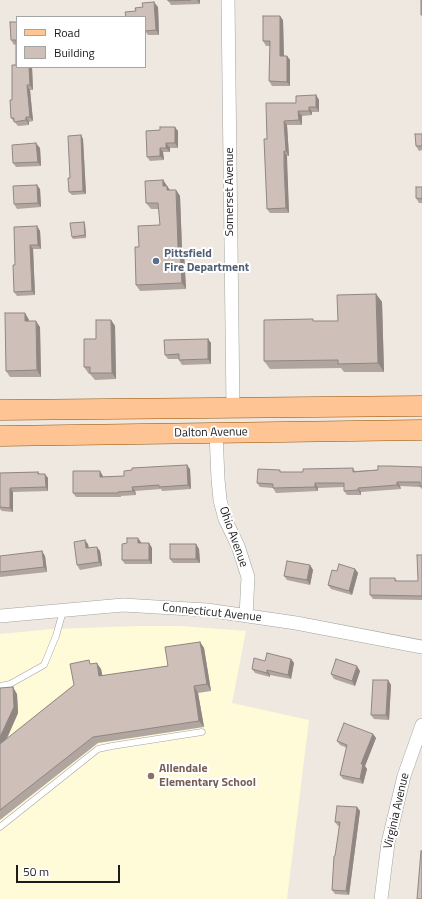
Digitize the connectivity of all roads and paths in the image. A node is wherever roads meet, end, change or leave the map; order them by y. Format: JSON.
{"nodes":[{"id":1,"x":228,"y":0,"type":"edge"},
{"id":2,"x":422,"y":406,"type":"edge"},
{"id":3,"x":233,"y":408,"type":"junction"},
{"id":4,"x":0,"y":410,"type":"edge"},
{"id":5,"x":422,"y":430,"type":"edge"},
{"id":6,"x":216,"y":433,"type":"junction"},
{"id":7,"x":0,"y":436,"type":"edge"},
{"id":8,"x":63,"y":610,"type":"junction"},
{"id":9,"x":0,"y":616,"type":"edge"},
{"id":10,"x":246,"y":616,"type":"junction"},
{"id":11,"x":422,"y":647,"type":"edge"},
{"id":12,"x":0,"y":686,"type":"edge"},
{"id":13,"x":422,"y":725,"type":"edge"},
{"id":14,"x":202,"y":732,"type":"dead end"},
{"id":15,"x":0,"y":827,"type":"edge"},
{"id":16,"x":381,"y":899,"type":"edge"}],
"edges":[{"from":1,"to":3,"type":"street","name":"Somerset Avenue"},
{"from":2,"to":3,"type":"main road","name":"Dalton Avenue"},
{"from":3,"to":4,"type":"main road","name":"Dalton Avenue"},
{"from":5,"to":6,"type":"main road","name":"Dalton Avenue"},
{"from":6,"to":7,"type":"main road","name":"Dalton Avenue"},
{"from":6,"to":10,"type":"street","name":"Ohio Avenue"},
{"from":8,"to":9,"type":"street","name":"Connecticut Avenue"},
{"from":8,"to":10,"type":"street","name":"Connecticut Avenue"},
{"from":8,"to":12,"type":"lane"},
{"from":10,"to":11,"type":"street","name":"Connecticut Avenue"},
{"from":13,"to":16,"type":"street","name":"Virginia Avenue"},
{"from":14,"to":15,"type":"lane"}]}
